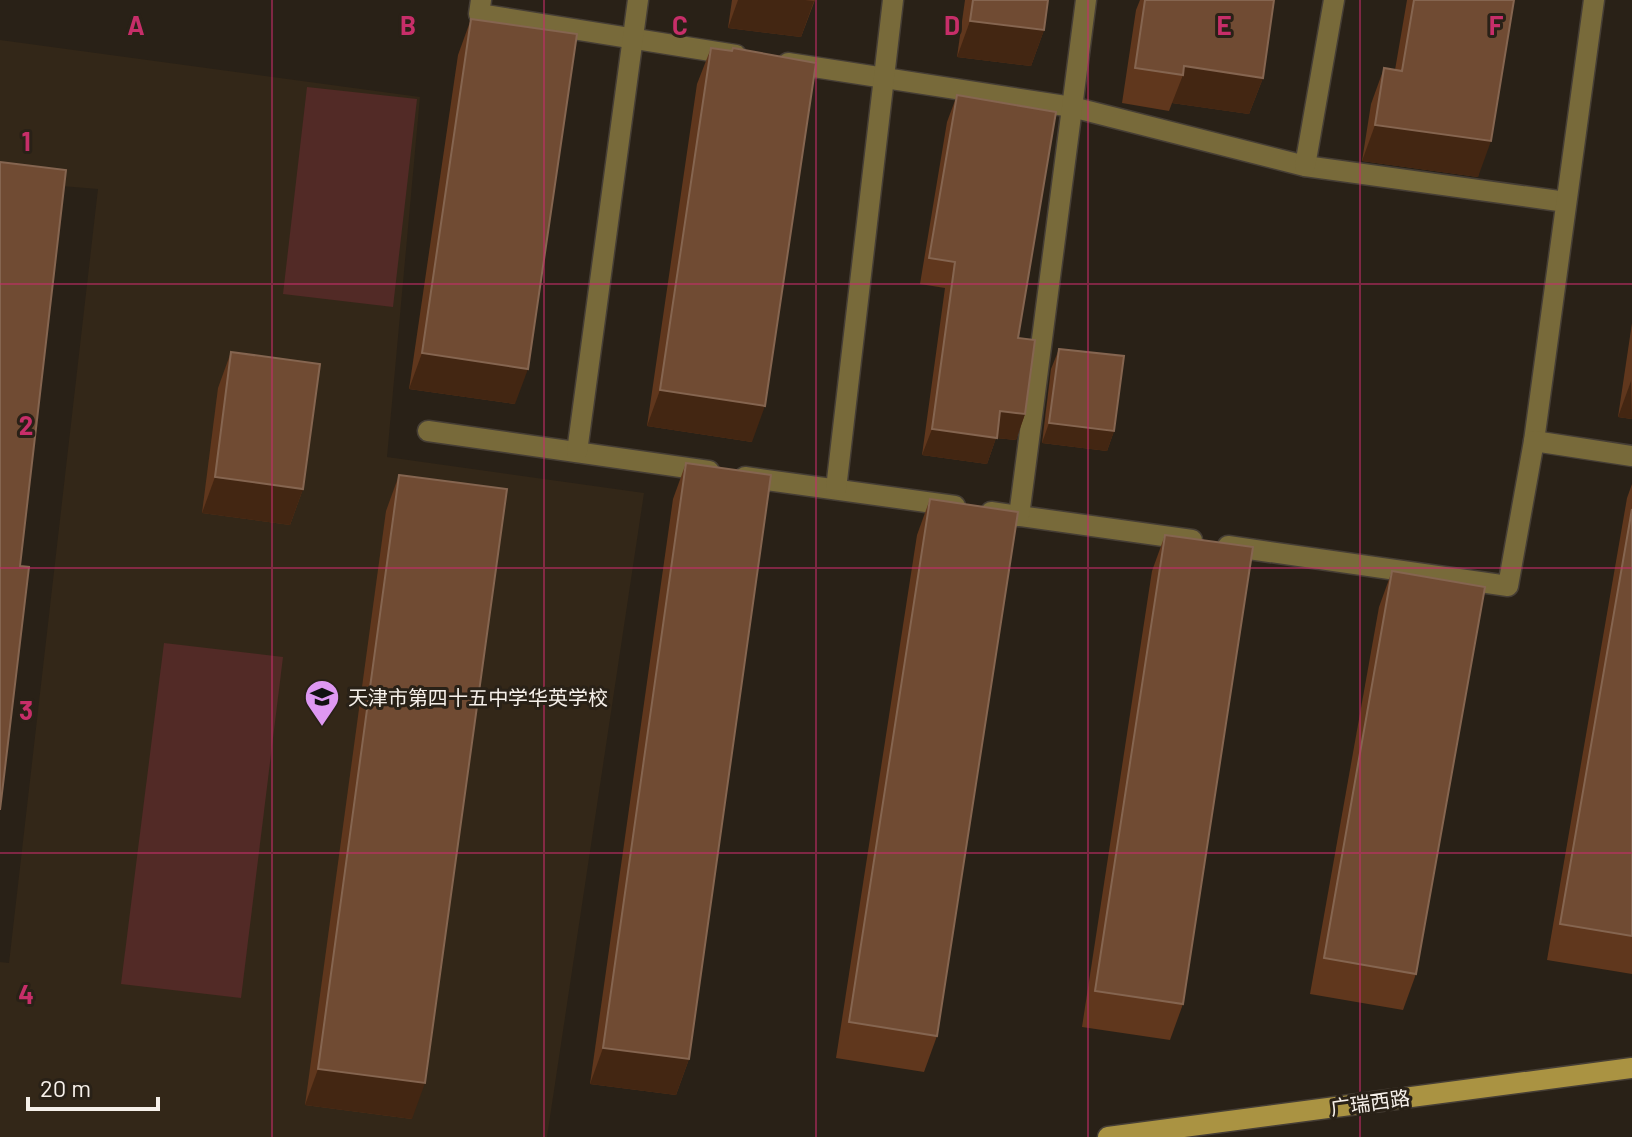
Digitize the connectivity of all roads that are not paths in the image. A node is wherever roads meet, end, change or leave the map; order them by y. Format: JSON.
{"nodes":[{"id":1,"x":481,"y":0,"type":"edge"},
{"id":2,"x":638,"y":0,"type":"edge"},
{"id":3,"x":893,"y":0,"type":"edge"},
{"id":4,"x":1086,"y":0,"type":"edge"},
{"id":5,"x":1334,"y":0,"type":"edge"},
{"id":6,"x":1594,"y":0,"type":"edge"},
{"id":7,"x":634,"y":39,"type":"junction"},
{"id":8,"x":886,"y":78,"type":"junction"},
{"id":9,"x":1072,"y":107,"type":"junction"},
{"id":10,"x":1305,"y":166,"type":"junction"},
{"id":11,"x":1566,"y":202,"type":"junction"},
{"id":12,"x":428,"y":431,"type":"dead end"},
{"id":13,"x":1534,"y":441,"type":"junction"},
{"id":14,"x":577,"y":452,"type":"junction"},
{"id":15,"x":1632,"y":456,"type":"edge"},
{"id":16,"x":836,"y":489,"type":"junction"},
{"id":17,"x":1019,"y":516,"type":"junction"},
{"id":18,"x":1632,"y":1068,"type":"edge"},
{"id":19,"x":1108,"y":1137,"type":"edge"}],
"edges":[{"from":1,"to":7,"type":"street"},
{"from":2,"to":7,"type":"street"},
{"from":3,"to":8,"type":"street"},
{"from":4,"to":9,"type":"street"},
{"from":5,"to":10,"type":"street"},
{"from":6,"to":11,"type":"street"},
{"from":7,"to":8,"type":"street"},
{"from":7,"to":14,"type":"street"},
{"from":8,"to":9,"type":"street"},
{"from":8,"to":16,"type":"street"},
{"from":9,"to":10,"type":"street"},
{"from":9,"to":17,"type":"street"},
{"from":10,"to":11,"type":"street"},
{"from":11,"to":13,"type":"street"},
{"from":12,"to":14,"type":"street"},
{"from":13,"to":15,"type":"street"},
{"from":13,"to":17,"type":"street"},
{"from":14,"to":16,"type":"street"},
{"from":16,"to":17,"type":"street"},
{"from":18,"to":19,"type":"street","name":"广瑞西路"}]}
